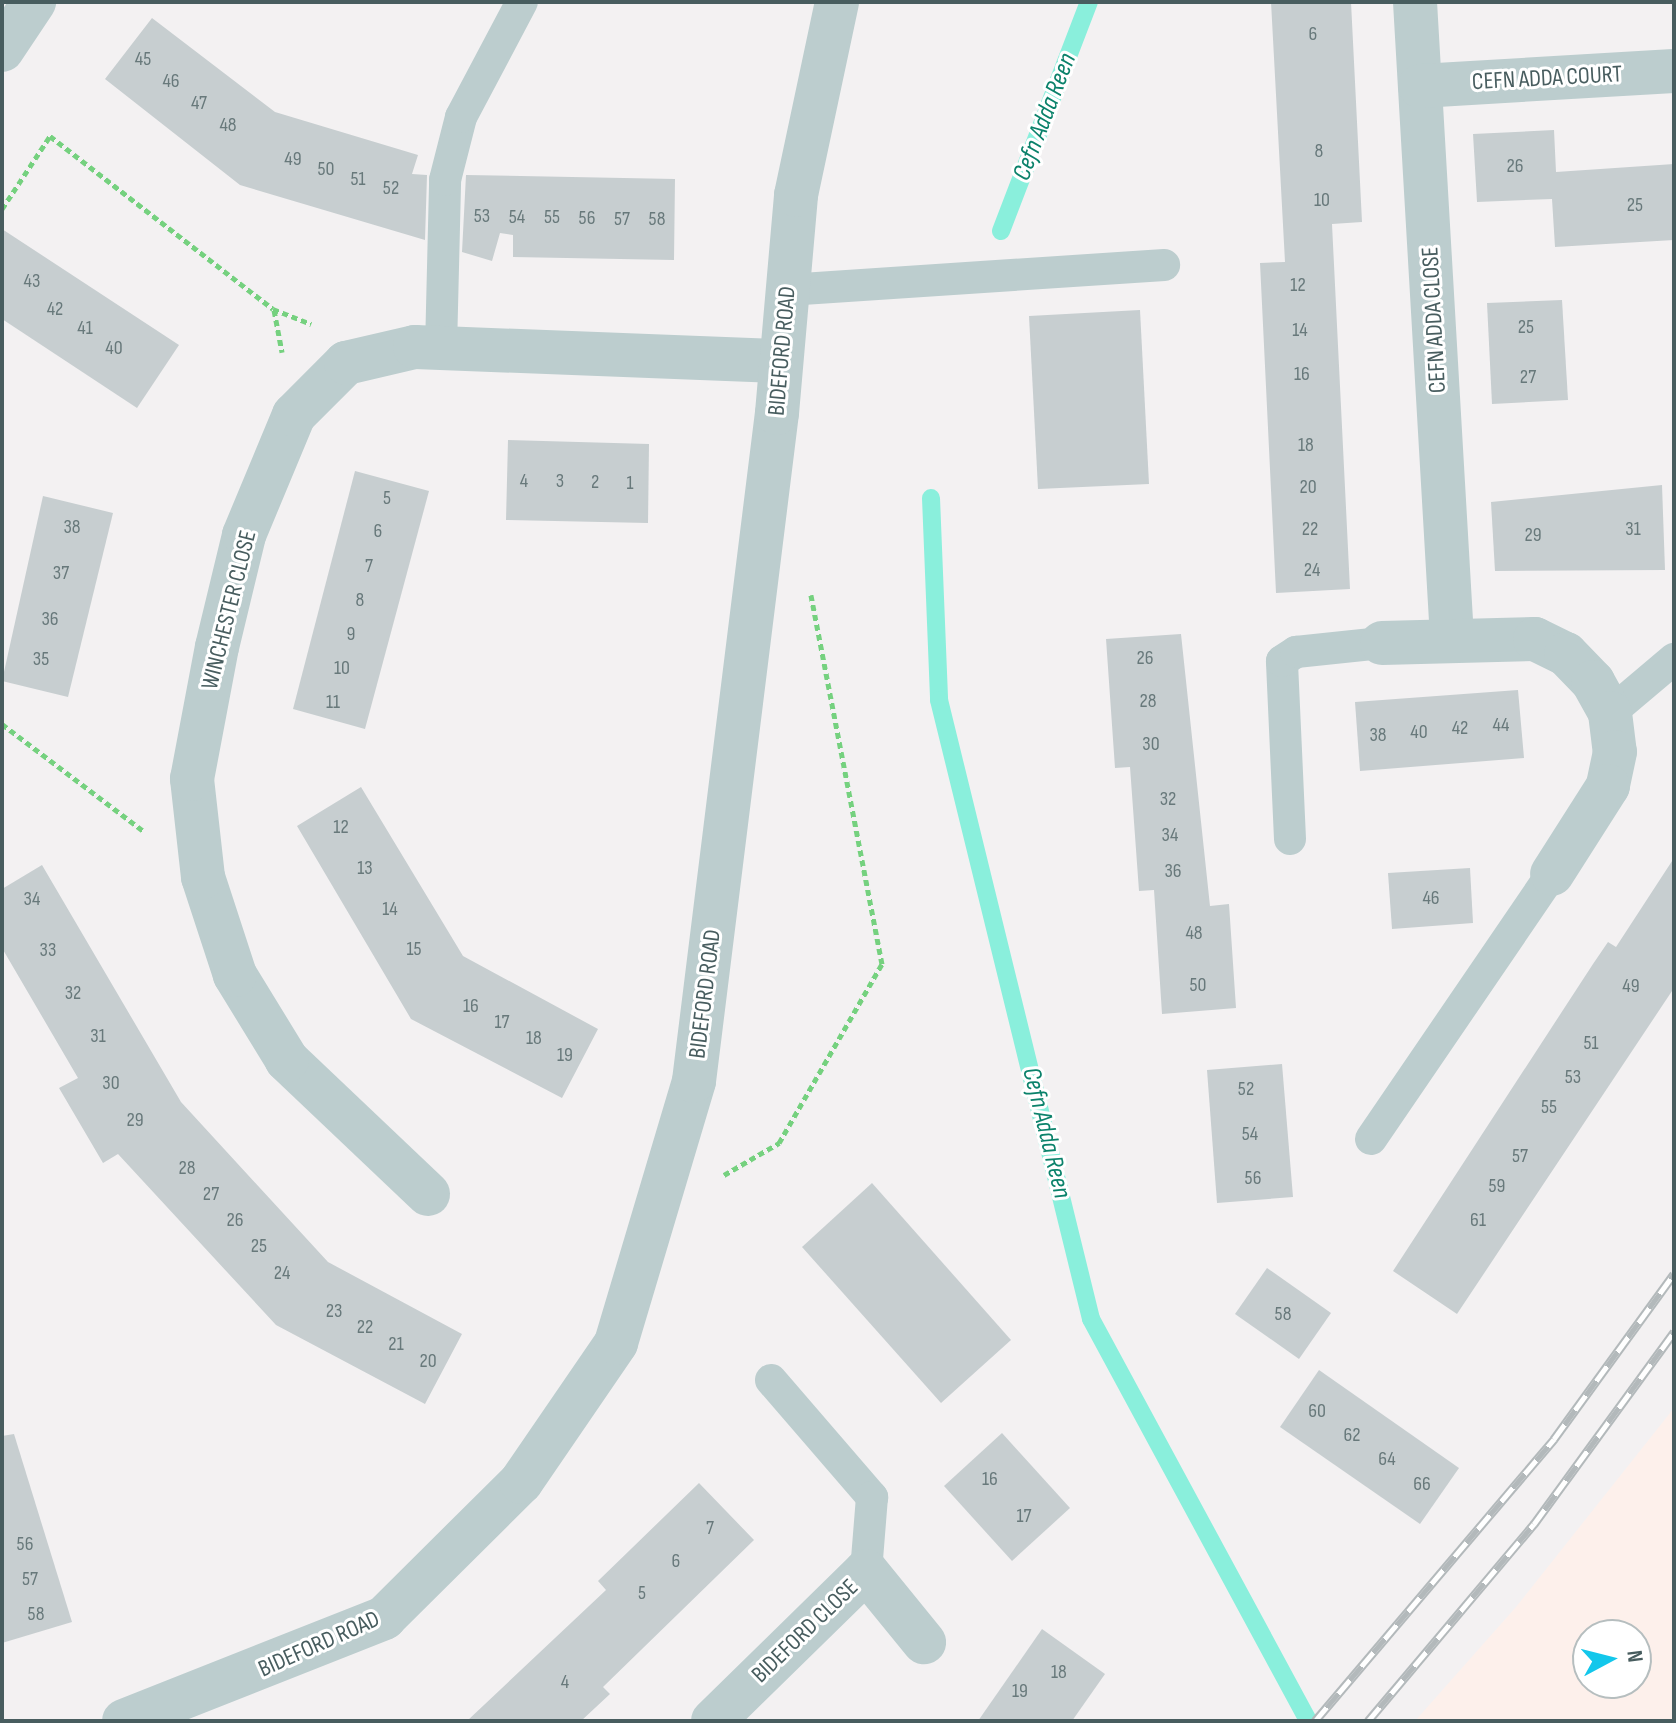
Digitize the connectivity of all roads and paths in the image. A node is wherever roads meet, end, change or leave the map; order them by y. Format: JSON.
{"nodes":[{"id":1,"x":34,"y":2,"type":"edge"},
{"id":2,"x":522,"y":2,"type":"edge"},
{"id":3,"x":837,"y":2,"type":"edge"},
{"id":4,"x":1415,"y":2,"type":"edge"},
{"id":5,"x":2,"y":50,"type":"edge"},
{"id":6,"x":1674,"y":71,"type":"edge"},
{"id":7,"x":1420,"y":86,"type":"junction"},
{"id":8,"x":2,"y":209,"type":"edge"},
{"id":9,"x":1164,"y":265,"type":"dead end"},
{"id":10,"x":787,"y":290,"type":"junction"},
{"id":11,"x":441,"y":349,"type":"junction"},
{"id":12,"x":388,"y":353,"type":"junction"},
{"id":13,"x":781,"y":361,"type":"junction"},
{"id":14,"x":809,"y":582,"type":"dead end"},
{"id":15,"x":1452,"y":638,"type":"junction"},
{"id":16,"x":1382,"y":643,"type":"joint"},
{"id":17,"x":1674,"y":659,"type":"edge"},
{"id":18,"x":1610,"y":713,"type":"junction"},
{"id":19,"x":2,"y":724,"type":"edge"},
{"id":20,"x":1290,"y":839,"type":"dead end"},
{"id":21,"x":1552,"y":874,"type":"joint"},
{"id":22,"x":203,"y":877,"type":"junction"},
{"id":23,"x":1371,"y":1139,"type":"dead end"},
{"id":24,"x":428,"y":1194,"type":"dead end"},
{"id":25,"x":660,"y":1211,"type":"junction"},
{"id":26,"x":771,"y":1380,"type":"dead end"},
{"id":27,"x":866,"y":1571,"type":"junction"},
{"id":28,"x":924,"y":1642,"type":"dead end"},
{"id":29,"x":214,"y":1706,"type":"edge"},
{"id":30,"x":124,"y":1721,"type":"edge"},
{"id":31,"x":713,"y":1721,"type":"edge"}],
"edges":[{"from":1,"to":5,"type":"street"},
{"from":2,"to":11,"type":"lane"},
{"from":3,"to":10,"type":"street","name":"BIDEFORD ROAD"},
{"from":4,"to":7,"type":"street","name":"CEFN ADDA CLOSE"},
{"from":6,"to":7,"type":"street","name":"CEFN ADDA COURT"},
{"from":7,"to":15,"type":"street","name":"CEFN ADDA CLOSE"},
{"from":8,"to":12,"type":"path"},
{"from":9,"to":10,"type":"lane"},
{"from":10,"to":13,"type":"street","name":"BIDEFORD ROAD"},
{"from":11,"to":12,"type":"street","name":"WINCHESTER CLOSE"},
{"from":11,"to":13,"type":"street","name":"WINCHESTER CLOSE"},
{"from":12,"to":22,"type":"street","name":"WINCHESTER CLOSE"},
{"from":13,"to":25,"type":"street","name":"BIDEFORD ROAD"},
{"from":14,"to":25,"type":"path"},
{"from":15,"to":16,"type":"street"},
{"from":15,"to":18,"type":"street"},
{"from":16,"to":20,"type":"lane"},
{"from":17,"to":18,"type":"lane"},
{"from":18,"to":21,"type":"street"},
{"from":19,"to":22,"type":"path"},
{"from":21,"to":23,"type":"lane"},
{"from":22,"to":24,"type":"street","name":"WINCHESTER CLOSE"},
{"from":25,"to":29,"type":"street","name":"BIDEFORD ROAD"},
{"from":26,"to":27,"type":"lane"},
{"from":27,"to":28,"type":"street","name":"BIDEFORD CLOSE"},
{"from":27,"to":31,"type":"street","name":"BIDEFORD CLOSE"},
{"from":29,"to":30,"type":"street","name":"BIDEFORD ROAD"}]}
